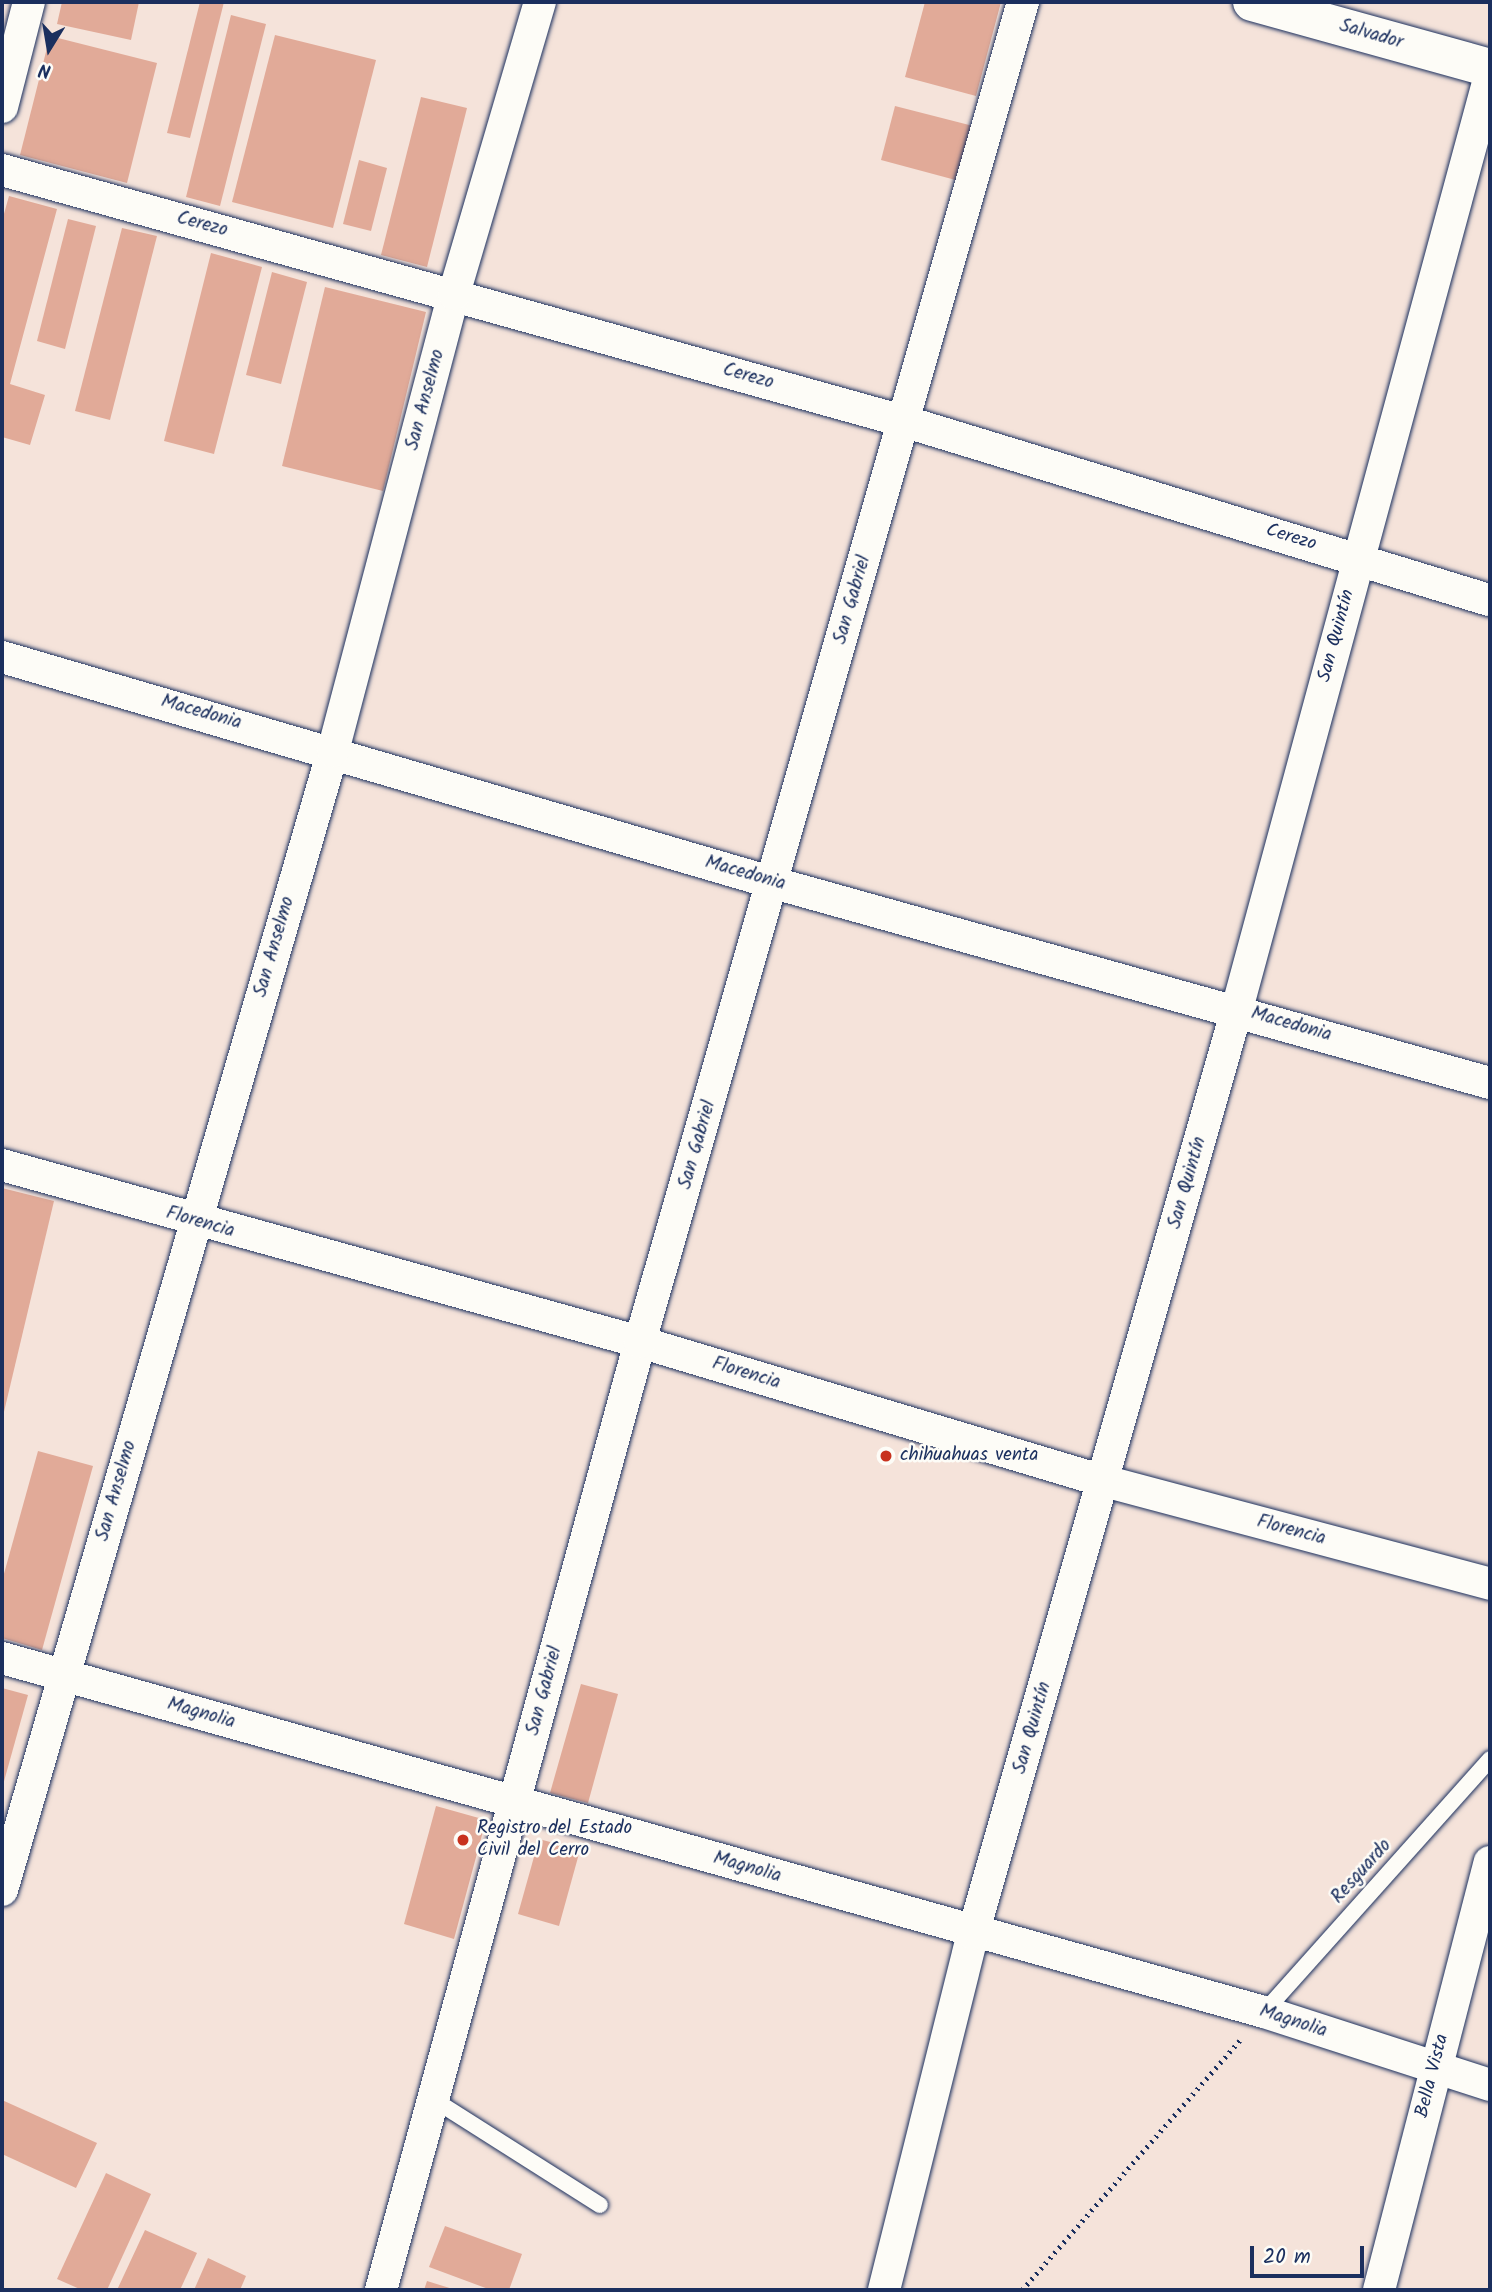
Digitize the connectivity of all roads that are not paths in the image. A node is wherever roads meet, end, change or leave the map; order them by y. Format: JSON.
{"nodes":[{"id":1,"x":29,"y":2,"type":"edge"},
{"id":2,"x":540,"y":2,"type":"edge"},
{"id":3,"x":1023,"y":2,"type":"edge"},
{"id":4,"x":1252,"y":2,"type":"edge"},
{"id":5,"x":1490,"y":68,"type":"edge"},
{"id":6,"x":1490,"y":75,"type":"edge"},
{"id":7,"x":2,"y":107,"type":"edge"},
{"id":8,"x":2,"y":170,"type":"edge"},
{"id":9,"x":454,"y":294,"type":"junction"},
{"id":10,"x":903,"y":421,"type":"junction"},
{"id":11,"x":1357,"y":558,"type":"junction"},
{"id":12,"x":1489,"y":600,"type":"edge"},
{"id":13,"x":2,"y":657,"type":"edge"},
{"id":14,"x":333,"y":751,"type":"junction"},
{"id":15,"x":774,"y":883,"type":"junction"},
{"id":16,"x":1237,"y":1009,"type":"junction"},
{"id":17,"x":1490,"y":1083,"type":"edge"},
{"id":18,"x":2,"y":1165,"type":"edge"},
{"id":19,"x":195,"y":1222,"type":"junction"},
{"id":20,"x":640,"y":1342,"type":"junction"},
{"id":21,"x":1104,"y":1481,"type":"junction"},
{"id":22,"x":1490,"y":1584,"type":"edge"},
{"id":23,"x":2,"y":1658,"type":"edge"},
{"id":24,"x":63,"y":1675,"type":"junction"},
{"id":25,"x":1490,"y":1759,"type":"edge"},
{"id":26,"x":514,"y":1801,"type":"junction"},
{"id":27,"x":1490,"y":1862,"type":"edge"},
{"id":28,"x":2,"y":1890,"type":"edge"},
{"id":29,"x":973,"y":1934,"type":"junction"},
{"id":30,"x":1264,"y":2012,"type":"junction"},
{"id":31,"x":1434,"y":2069,"type":"junction"},
{"id":32,"x":1490,"y":2085,"type":"edge"},
{"id":33,"x":436,"y":2101,"type":"junction"},
{"id":34,"x":600,"y":2204,"type":"dead end"},
{"id":35,"x":381,"y":2290,"type":"edge"},
{"id":36,"x":884,"y":2290,"type":"edge"},
{"id":37,"x":1379,"y":2290,"type":"edge"}],
"edges":[{"from":1,"to":7,"type":"street"},
{"from":2,"to":9,"type":"street","name":"San Anselmo"},
{"from":3,"to":10,"type":"street","name":"San Gabriel"},
{"from":4,"to":5,"type":"street","name":"Salvador"},
{"from":6,"to":11,"type":"street","name":"San Quintín"},
{"from":8,"to":9,"type":"street","name":"Cerezo"},
{"from":9,"to":10,"type":"street","name":"Cerezo"},
{"from":9,"to":14,"type":"street","name":"San Anselmo"},
{"from":10,"to":11,"type":"street","name":"Cerezo"},
{"from":10,"to":15,"type":"street","name":"San Gabriel"},
{"from":11,"to":12,"type":"street","name":"Cerezo"},
{"from":11,"to":16,"type":"street","name":"San Quintín"},
{"from":13,"to":14,"type":"street","name":"Macedonia"},
{"from":14,"to":15,"type":"street","name":"Macedonia"},
{"from":14,"to":19,"type":"street","name":"San Anselmo"},
{"from":15,"to":16,"type":"street","name":"Macedonia"},
{"from":15,"to":20,"type":"street","name":"San Gabriel"},
{"from":16,"to":17,"type":"street","name":"Macedonia"},
{"from":16,"to":21,"type":"street","name":"San Quintín"},
{"from":18,"to":19,"type":"street","name":"Florencia"},
{"from":19,"to":20,"type":"street","name":"Florencia"},
{"from":19,"to":24,"type":"street","name":"San Anselmo"},
{"from":20,"to":21,"type":"street","name":"Florencia"},
{"from":20,"to":26,"type":"street","name":"San Gabriel"},
{"from":21,"to":22,"type":"street","name":"Florencia"},
{"from":21,"to":29,"type":"street","name":"San Quintín"},
{"from":23,"to":24,"type":"street","name":"Magnolia"},
{"from":24,"to":26,"type":"street","name":"Magnolia"},
{"from":24,"to":28,"type":"street","name":"San Anselmo"},
{"from":25,"to":30,"type":"lane","name":"Resguardo"},
{"from":26,"to":29,"type":"street","name":"Magnolia"},
{"from":26,"to":33,"type":"street","name":"San Gabriel"},
{"from":27,"to":31,"type":"street","name":"Bella Vista"},
{"from":29,"to":30,"type":"street","name":"Magnolia"},
{"from":29,"to":36,"type":"street","name":"San Quintín"},
{"from":30,"to":31,"type":"street","name":"Magnolia"},
{"from":31,"to":32,"type":"street","name":"Magnolia"},
{"from":31,"to":37,"type":"street","name":"Bella Vista"},
{"from":33,"to":34,"type":"lane"},
{"from":33,"to":35,"type":"street","name":"San Gabriel"}]}
